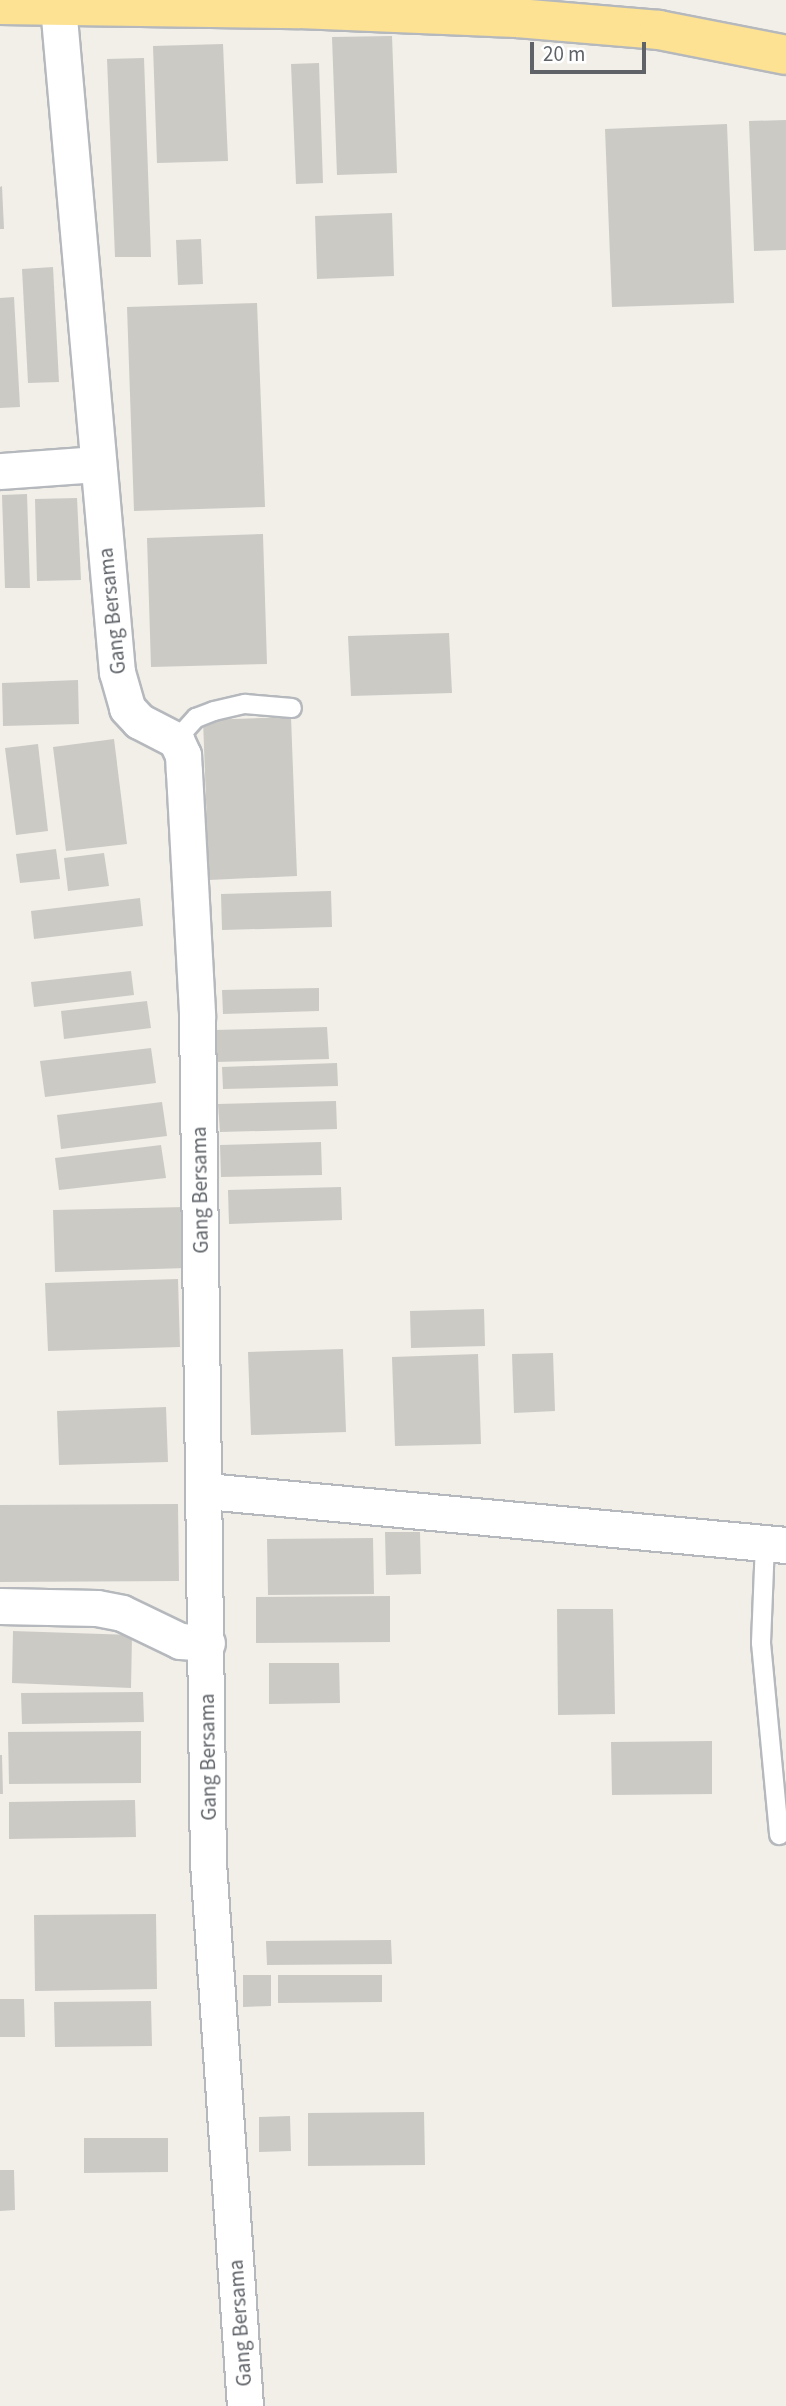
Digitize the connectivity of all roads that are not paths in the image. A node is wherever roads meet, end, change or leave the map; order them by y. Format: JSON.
{"nodes":[{"id":1,"x":0,"y":5,"type":"edge"},
{"id":2,"x":58,"y":6,"type":"junction"},
{"id":3,"x":786,"y":55,"type":"edge"},
{"id":4,"x":97,"y":464,"type":"junction"},
{"id":5,"x":0,"y":471,"type":"edge"},
{"id":6,"x":292,"y":708,"type":"dead end"},
{"id":7,"x":176,"y":740,"type":"junction"},
{"id":8,"x":206,"y":1491,"type":"junction"},
{"id":9,"x":776,"y":1544,"type":"edge"},
{"id":10,"x":0,"y":1606,"type":"edge"},
{"id":11,"x":206,"y":1643,"type":"junction"},
{"id":12,"x":779,"y":1835,"type":"dead end"},
{"id":13,"x":245,"y":2406,"type":"edge"}],
"edges":[{"from":1,"to":2,"type":"highway"},
{"from":2,"to":3,"type":"highway"},
{"from":2,"to":4,"type":"street","name":"Gang Bersama"},
{"from":4,"to":5,"type":"street"},
{"from":4,"to":7,"type":"street","name":"Gang Bersama"},
{"from":6,"to":7,"type":"lane"},
{"from":7,"to":8,"type":"street","name":"Gang Bersama"},
{"from":8,"to":9,"type":"street"},
{"from":8,"to":11,"type":"street","name":"Gang Bersama"},
{"from":9,"to":12,"type":"lane"},
{"from":10,"to":11,"type":"street"},
{"from":11,"to":13,"type":"street","name":"Gang Bersama"}]}
